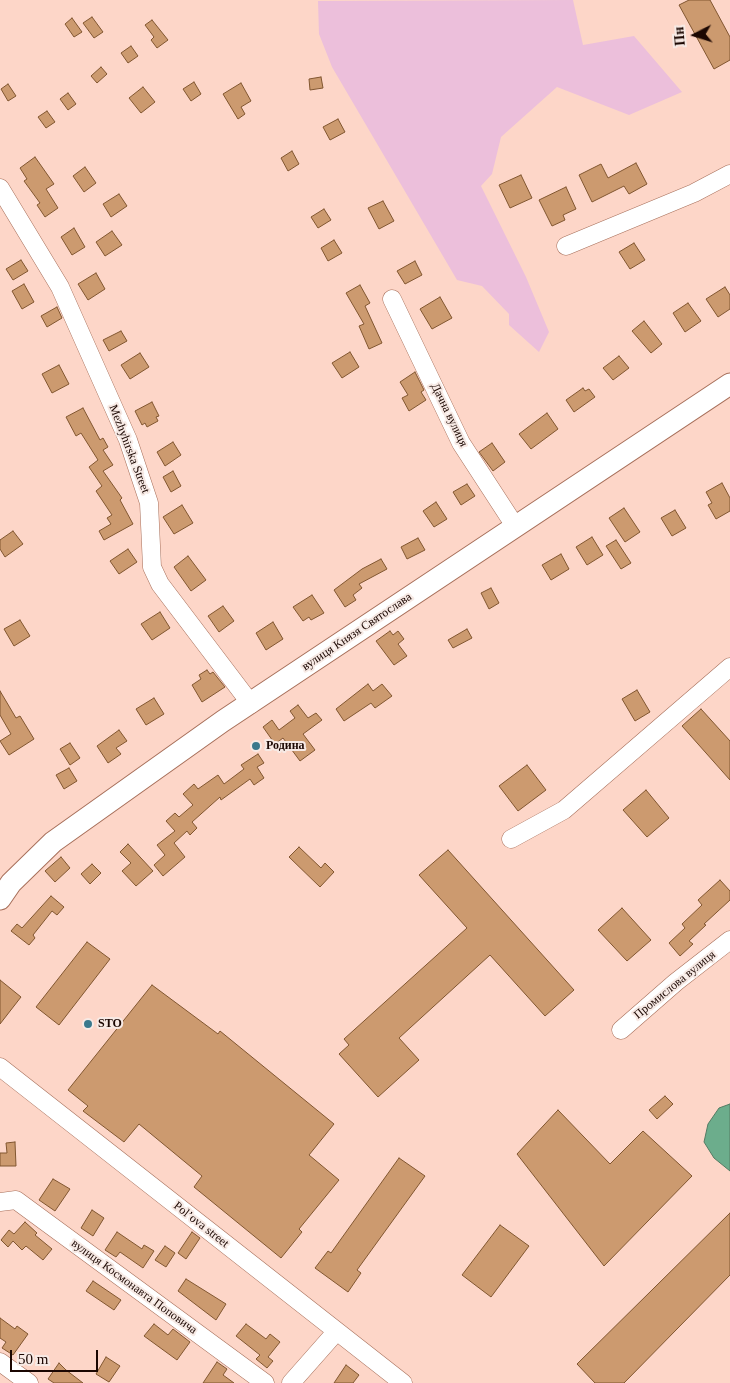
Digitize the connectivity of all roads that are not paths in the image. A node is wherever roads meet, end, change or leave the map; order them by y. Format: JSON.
{"nodes":[{"id":1,"x":730,"y":174,"type":"edge"},
{"id":2,"x":0,"y":188,"type":"edge"},
{"id":3,"x":566,"y":246,"type":"dead end"},
{"id":4,"x":392,"y":299,"type":"dead end"},
{"id":5,"x":730,"y":384,"type":"edge"},
{"id":6,"x":515,"y":526,"type":"junction"},
{"id":7,"x":730,"y":668,"type":"edge"},
{"id":8,"x":251,"y":704,"type":"junction"},
{"id":9,"x":511,"y":839,"type":"dead end"},
{"id":10,"x":4,"y":886,"type":"edge"},
{"id":11,"x":730,"y":940,"type":"edge"},
{"id":12,"x":621,"y":1030,"type":"dead end"},
{"id":13,"x":0,"y":1067,"type":"edge"},
{"id":14,"x":0,"y":1202,"type":"edge"},
{"id":15,"x":336,"y":1332,"type":"junction"},
{"id":16,"x":0,"y":1362,"type":"edge"},
{"id":17,"x":29,"y":1383,"type":"edge"},
{"id":18,"x":265,"y":1383,"type":"edge"},
{"id":19,"x":291,"y":1383,"type":"edge"},
{"id":20,"x":403,"y":1383,"type":"edge"}],
"edges":[{"from":1,"to":3,"type":"street"},
{"from":2,"to":8,"type":"street","name":"Mezhyhirska Street"},
{"from":4,"to":6,"type":"street","name":"Дачна вулиця"},
{"from":5,"to":6,"type":"main road","name":"вулиця Князя Святослава"},
{"from":6,"to":8,"type":"main road","name":"вулиця Князя Святослава"},
{"from":7,"to":9,"type":"street"},
{"from":8,"to":10,"type":"main road","name":"вулиця Князя Святослава"},
{"from":11,"to":12,"type":"street","name":"Промислова вулиця"},
{"from":13,"to":15,"type":"street","name":"Pol’ova street"},
{"from":14,"to":18,"type":"street","name":"вулиця Космонавта Поповича"},
{"from":15,"to":19,"type":"street"},
{"from":15,"to":20,"type":"street","name":"Pol’ova street"},
{"from":16,"to":17,"type":"street"}]}
